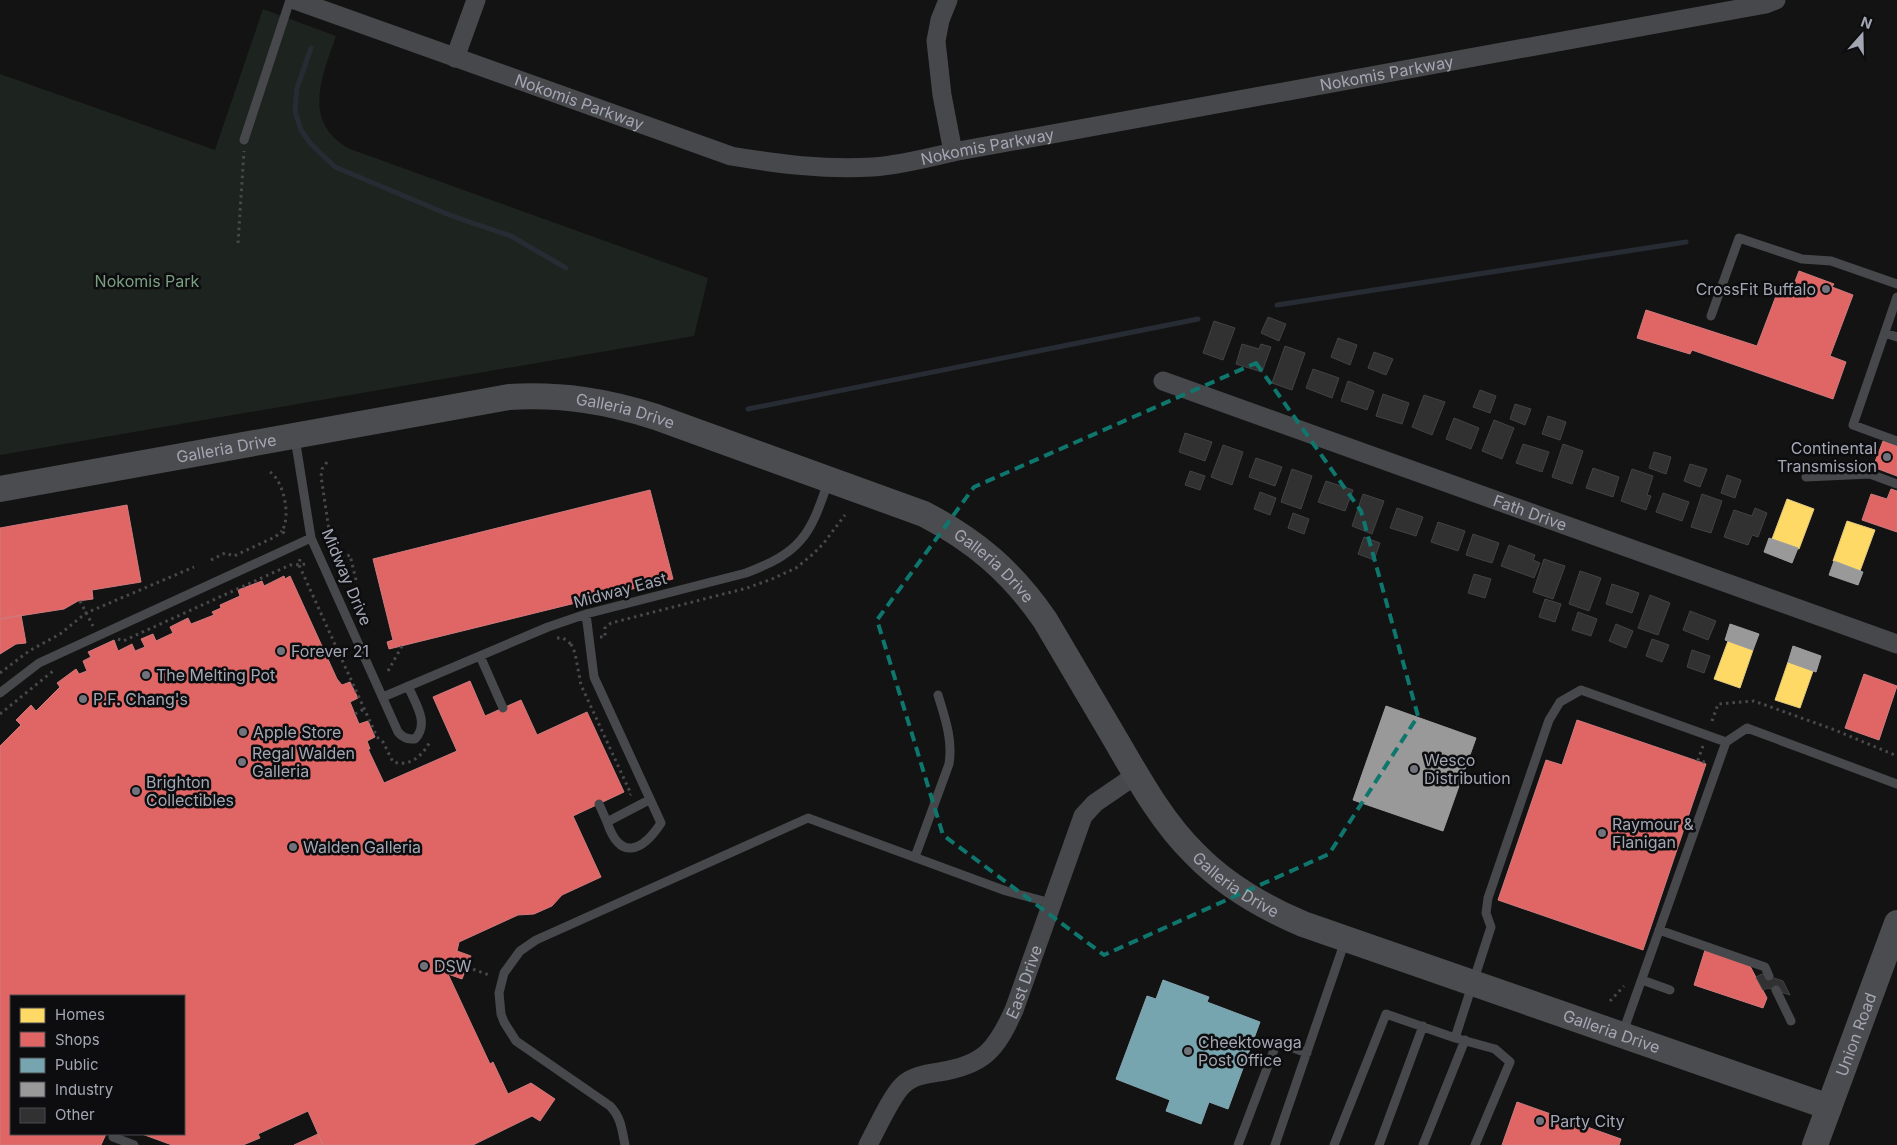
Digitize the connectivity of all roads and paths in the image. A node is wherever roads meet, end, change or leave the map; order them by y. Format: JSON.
{"nodes":[{"id":1,"x":290,"y":0,"type":"edge"},
{"id":2,"x":295,"y":0,"type":"edge"},
{"id":3,"x":476,"y":0,"type":"edge"},
{"id":4,"x":948,"y":0,"type":"edge"},
{"id":5,"x":1776,"y":0,"type":"edge"},
{"id":6,"x":455,"y":58,"type":"junction"},
{"id":7,"x":244,"y":140,"type":"joint"},
{"id":8,"x":953,"y":152,"type":"junction"},
{"id":9,"x":238,"y":243,"type":"dead end"},
{"id":10,"x":1897,"y":284,"type":"edge"},
{"id":11,"x":1897,"y":297,"type":"edge"},
{"id":12,"x":1712,"y":316,"type":"dead end"},
{"id":13,"x":1885,"y":333,"type":"junction"},
{"id":14,"x":1897,"y":337,"type":"edge"},
{"id":15,"x":1163,"y":381,"type":"dead end"},
{"id":16,"x":294,"y":435,"type":"junction"},
{"id":17,"x":1897,"y":441,"type":"edge"},
{"id":18,"x":327,"y":462,"type":"dead end"},
{"id":19,"x":270,"y":472,"type":"dead end"},
{"id":20,"x":1806,"y":477,"type":"dead end"},
{"id":21,"x":830,"y":479,"type":"junction"},
{"id":22,"x":1897,"y":484,"type":"edge"},
{"id":23,"x":0,"y":489,"type":"edge"},
{"id":24,"x":282,"y":531,"type":"junction"},
{"id":25,"x":286,"y":535,"type":"dead end"},
{"id":26,"x":311,"y":538,"type":"junction"},
{"id":27,"x":211,"y":560,"type":"dead end"},
{"id":28,"x":308,"y":564,"type":"dead end"},
{"id":29,"x":194,"y":567,"type":"dead end"},
{"id":30,"x":356,"y":580,"type":"dead end"},
{"id":31,"x":80,"y":600,"type":"dead end"},
{"id":32,"x":86,"y":612,"type":"junction"},
{"id":33,"x":586,"y":614,"type":"junction"},
{"id":34,"x":93,"y":626,"type":"dead end"},
{"id":35,"x":114,"y":638,"type":"dead end"},
{"id":36,"x":551,"y":639,"type":"dead end"},
{"id":37,"x":1897,"y":644,"type":"edge"},
{"id":38,"x":402,"y":646,"type":"dead end"},
{"id":39,"x":480,"y":656,"type":"junction"},
{"id":40,"x":55,"y":670,"type":"dead end"},
{"id":41,"x":388,"y":671,"type":"dead end"},
{"id":42,"x":0,"y":673,"type":"edge"},
{"id":43,"x":408,"y":686,"type":"junction"},
{"id":44,"x":0,"y":693,"type":"edge"},
{"id":45,"x":938,"y":695,"type":"dead end"},
{"id":46,"x":382,"y":697,"type":"junction"},
{"id":47,"x":365,"y":698,"type":"dead end"},
{"id":48,"x":361,"y":702,"type":"dead end"},
{"id":49,"x":503,"y":708,"type":"dead end"},
{"id":50,"x":364,"y":709,"type":"dead end"},
{"id":51,"x":0,"y":714,"type":"edge"},
{"id":52,"x":355,"y":714,"type":"dead end"},
{"id":53,"x":1712,"y":721,"type":"dead end"},
{"id":54,"x":1726,"y":742,"type":"junction"},
{"id":55,"x":1897,"y":756,"type":"edge"},
{"id":56,"x":1136,"y":775,"type":"junction"},
{"id":57,"x":1897,"y":784,"type":"edge"},
{"id":58,"x":623,"y":798,"type":"dead end"},
{"id":59,"x":649,"y":800,"type":"junction"},
{"id":60,"x":599,"y":804,"type":"dead end"},
{"id":61,"x":607,"y":822,"type":"junction"},
{"id":62,"x":915,"y":857,"type":"junction"},
{"id":63,"x":1051,"y":903,"type":"junction"},
{"id":64,"x":1897,"y":923,"type":"edge"},
{"id":65,"x":1659,"y":930,"type":"junction"},
{"id":66,"x":1346,"y":939,"type":"junction"},
{"id":67,"x":467,"y":967,"type":"dead end"},
{"id":68,"x":489,"y":975,"type":"dead end"},
{"id":69,"x":1769,"y":976,"type":"dead end"},
{"id":70,"x":1642,"y":980,"type":"junction"},
{"id":71,"x":1472,"y":983,"type":"junction"},
{"id":72,"x":1624,"y":986,"type":"dead end"},
{"id":73,"x":1670,"y":990,"type":"dead end"},
{"id":74,"x":1776,"y":990,"type":"dead end"},
{"id":75,"x":1610,"y":1001,"type":"dead end"},
{"id":76,"x":1791,"y":1021,"type":"dead end"},
{"id":77,"x":1423,"y":1026,"type":"junction"},
{"id":78,"x":1622,"y":1035,"type":"junction"},
{"id":79,"x":1455,"y":1038,"type":"junction"},
{"id":80,"x":1465,"y":1040,"type":"junction"},
{"id":81,"x":1307,"y":1053,"type":"junction"},
{"id":82,"x":1829,"y":1107,"type":"junction"},
{"id":83,"x":113,"y":1137,"type":"dead end"},
{"id":84,"x":134,"y":1145,"type":"edge"},
{"id":85,"x":625,"y":1145,"type":"edge"},
{"id":86,"x":868,"y":1145,"type":"edge"},
{"id":87,"x":1238,"y":1145,"type":"edge"},
{"id":88,"x":1275,"y":1145,"type":"edge"},
{"id":89,"x":1334,"y":1145,"type":"edge"},
{"id":90,"x":1378,"y":1145,"type":"edge"},
{"id":91,"x":1423,"y":1145,"type":"edge"},
{"id":92,"x":1476,"y":1145,"type":"edge"},
{"id":93,"x":1814,"y":1145,"type":"edge"}],
"edges":[{"from":1,"to":7,"type":"lane"},
{"from":2,"to":6,"type":"street","name":"Nokomis Parkway"},
{"from":3,"to":6,"type":"street"},
{"from":4,"to":8,"type":"street"},
{"from":5,"to":8,"type":"street","name":"Nokomis Parkway"},
{"from":6,"to":8,"type":"street","name":"Nokomis Parkway"},
{"from":7,"to":9,"type":"path"},
{"from":10,"to":12,"type":"lane"},
{"from":11,"to":13,"type":"lane"},
{"from":13,"to":14,"type":"lane"},
{"from":13,"to":17,"type":"lane"},
{"from":15,"to":37,"type":"street","name":"Fath Drive"},
{"from":16,"to":21,"type":"street","name":"Galleria Drive"},
{"from":16,"to":23,"type":"street","name":"Galleria Drive"},
{"from":16,"to":26,"type":"lane","name":"Midway Drive"},
{"from":18,"to":30,"type":"path"},
{"from":19,"to":24,"type":"path"},
{"from":20,"to":22,"type":"lane"},
{"from":21,"to":33,"type":"lane","name":"Midway East"},
{"from":21,"to":56,"type":"street","name":"Galleria Drive"},
{"from":24,"to":25,"type":"path"},
{"from":24,"to":27,"type":"path"},
{"from":26,"to":44,"type":"lane"},
{"from":26,"to":46,"type":"lane","name":"Midway Drive"},
{"from":28,"to":35,"type":"path"},
{"from":29,"to":32,"type":"path"},
{"from":31,"to":32,"type":"path"},
{"from":32,"to":34,"type":"path"},
{"from":32,"to":42,"type":"path"},
{"from":33,"to":39,"type":"lane","name":"Midway East"},
{"from":33,"to":59,"type":"lane"},
{"from":36,"to":58,"type":"path"},
{"from":38,"to":41,"type":"path"},
{"from":39,"to":43,"type":"lane","name":"Midway East"},
{"from":39,"to":49,"type":"lane"},
{"from":40,"to":51,"type":"path"},
{"from":43,"to":46,"type":"lane","name":"Midway East"},
{"from":43,"to":46,"type":"lane","name":"Midway Drive"},
{"from":45,"to":62,"type":"lane"},
{"from":47,"to":48,"type":"path"},
{"from":50,"to":52,"type":"path"},
{"from":53,"to":55,"type":"path"},
{"from":54,"to":57,"type":"lane"},
{"from":54,"to":65,"type":"lane"},
{"from":54,"to":71,"type":"lane"},
{"from":56,"to":63,"type":"street","name":"East Drive"},
{"from":56,"to":66,"type":"street","name":"Galleria Drive"},
{"from":59,"to":61,"type":"lane"},
{"from":59,"to":61,"type":"lane"},
{"from":60,"to":61,"type":"lane"},
{"from":62,"to":63,"type":"lane"},
{"from":62,"to":85,"type":"lane"},
{"from":63,"to":86,"type":"street","name":"East Drive"},
{"from":64,"to":82,"type":"street","name":"Union Road"},
{"from":65,"to":69,"type":"lane"},
{"from":65,"to":70,"type":"lane"},
{"from":66,"to":71,"type":"street","name":"Galleria Drive"},
{"from":66,"to":81,"type":"lane"},
{"from":67,"to":68,"type":"path"},
{"from":70,"to":73,"type":"lane"},
{"from":70,"to":78,"type":"lane"},
{"from":71,"to":78,"type":"street","name":"Galleria Drive"},
{"from":71,"to":79,"type":"lane"},
{"from":72,"to":75,"type":"path"},
{"from":74,"to":76,"type":"lane"},
{"from":77,"to":79,"type":"lane"},
{"from":77,"to":89,"type":"lane"},
{"from":77,"to":90,"type":"lane"},
{"from":78,"to":82,"type":"street","name":"Galleria Drive"},
{"from":79,"to":80,"type":"lane"},
{"from":80,"to":91,"type":"lane"},
{"from":80,"to":92,"type":"lane"},
{"from":81,"to":87,"type":"lane"},
{"from":81,"to":88,"type":"lane"},
{"from":82,"to":93,"type":"street","name":"Union Road"},
{"from":83,"to":84,"type":"lane"}]}
